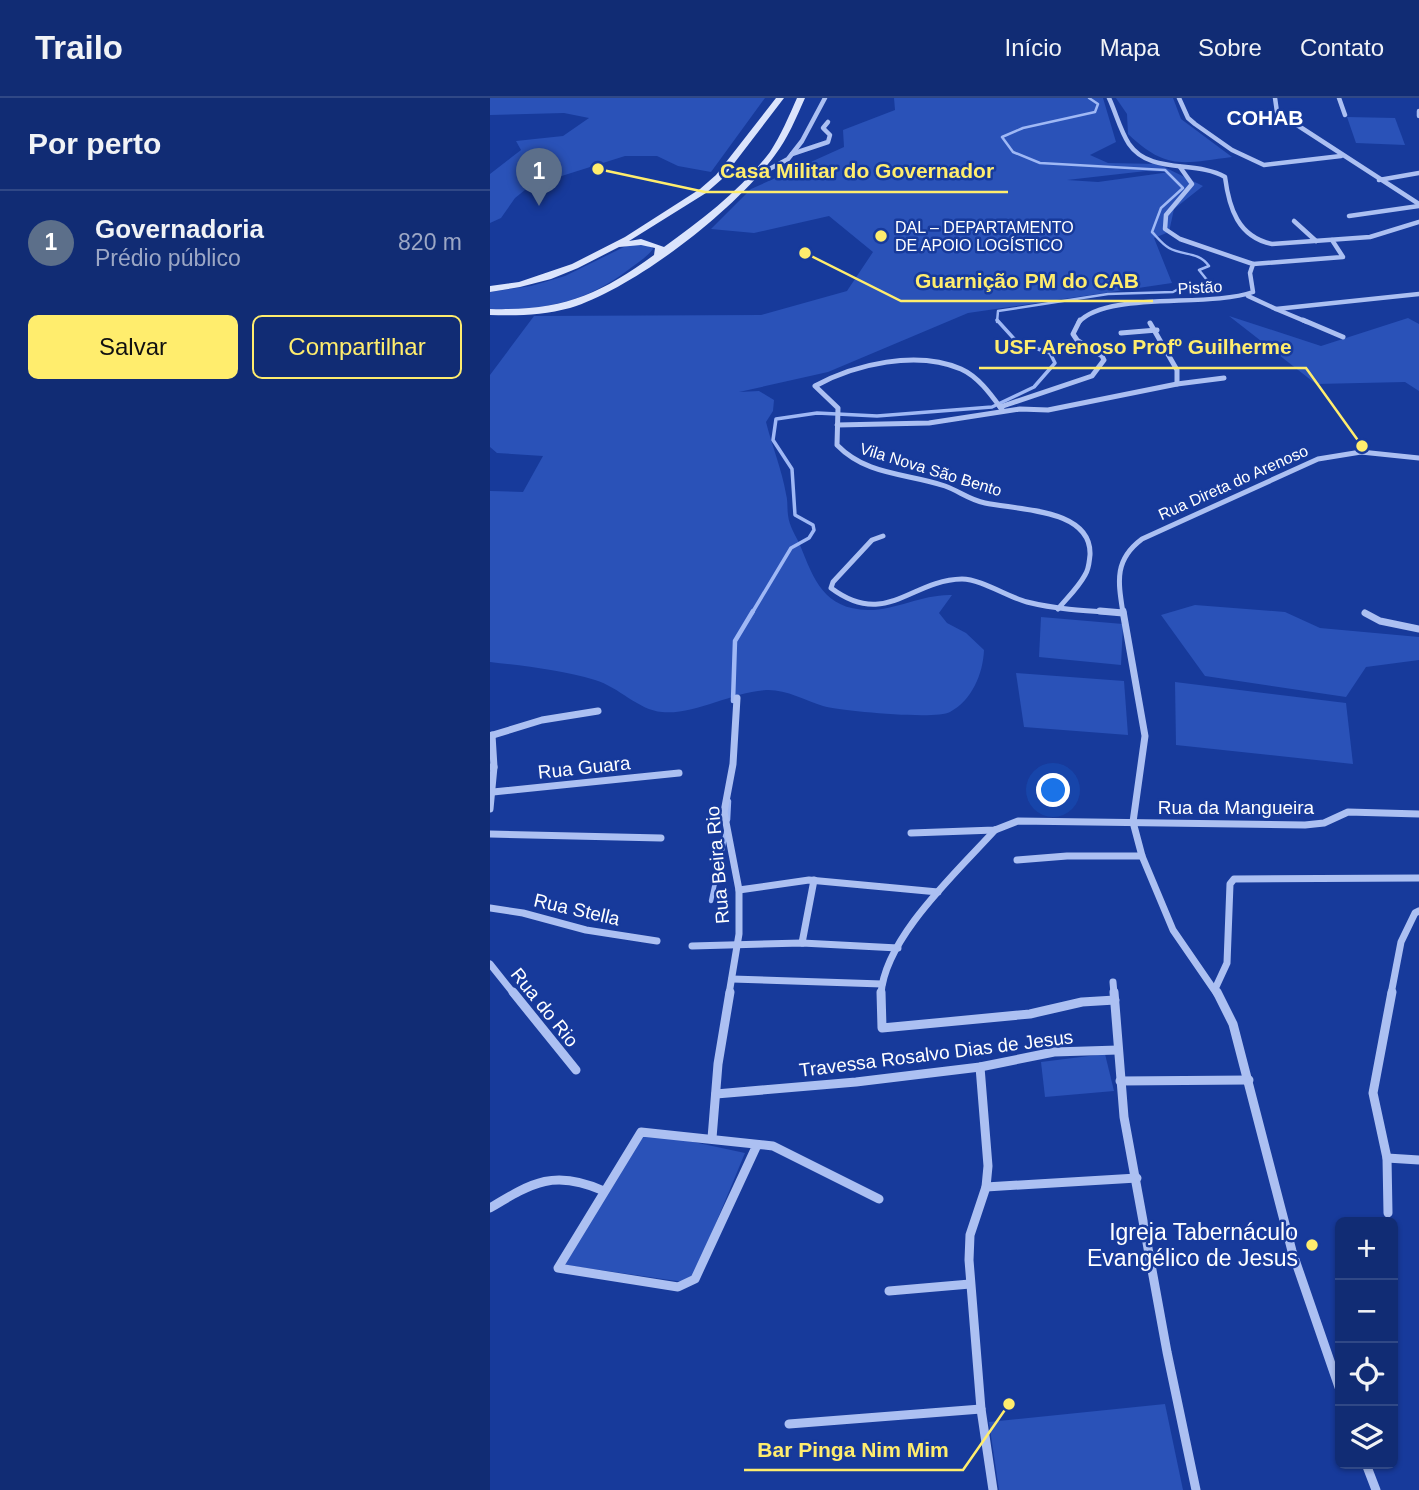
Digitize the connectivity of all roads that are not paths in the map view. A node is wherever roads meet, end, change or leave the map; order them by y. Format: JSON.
{"nodes":[{"id":1,"x":780,"y":98,"type":"edge"},
{"id":2,"x":802,"y":98,"type":"edge"},
{"id":3,"x":825,"y":98,"type":"edge"},
{"id":4,"x":1109,"y":98,"type":"edge"},
{"id":5,"x":1180,"y":98,"type":"edge"},
{"id":6,"x":1275,"y":98,"type":"edge"},
{"id":7,"x":1339,"y":98,"type":"edge"},
{"id":8,"x":1345,"y":115,"type":"dead end"},
{"id":9,"x":828,"y":122,"type":"dead end"},
{"id":10,"x":802,"y":141,"type":"junction"},
{"id":11,"x":821,"y":145,"type":"junction"},
{"id":12,"x":791,"y":155,"type":"junction"},
{"id":13,"x":1341,"y":156,"type":"junction"},
{"id":14,"x":1180,"y":167,"type":"junction"},
{"id":15,"x":1419,"y":173,"type":"edge"},
{"id":16,"x":1378,"y":180,"type":"junction"},
{"id":17,"x":746,"y":182,"type":"junction"},
{"id":18,"x":1419,"y":205,"type":"edge"},
{"id":19,"x":1349,"y":216,"type":"dead end"},
{"id":20,"x":1294,"y":221,"type":"dead end"},
{"id":21,"x":1419,"y":222,"type":"edge"},
{"id":22,"x":642,"y":229,"type":"junction"},
{"id":23,"x":680,"y":238,"type":"junction"},
{"id":24,"x":1332,"y":240,"type":"junction"},
{"id":25,"x":1316,"y":241,"type":"junction"},
{"id":26,"x":612,"y":247,"type":"junction"},
{"id":27,"x":658,"y":254,"type":"junction"},
{"id":28,"x":1253,"y":264,"type":"junction"},
{"id":29,"x":490,"y":289,"type":"edge"},
{"id":30,"x":1419,"y":294,"type":"edge"},
{"id":31,"x":1248,"y":296,"type":"junction"},
{"id":32,"x":1276,"y":309,"type":"junction"},
{"id":33,"x":490,"y":312,"type":"edge"},
{"id":34,"x":1150,"y":323,"type":"dead end"},
{"id":35,"x":1157,"y":330,"type":"junction"},
{"id":36,"x":1121,"y":333,"type":"dead end"},
{"id":37,"x":1343,"y":337,"type":"dead end"},
{"id":38,"x":1224,"y":378,"type":"dead end"},
{"id":39,"x":1177,"y":384,"type":"junction"},
{"id":40,"x":1002,"y":409,"type":"junction"},
{"id":41,"x":837,"y":425,"type":"junction"},
{"id":42,"x":1419,"y":458,"type":"edge"},
{"id":43,"x":883,"y":536,"type":"dead end"},
{"id":44,"x":1058,"y":609,"type":"junction"},
{"id":45,"x":1123,"y":613,"type":"junction"},
{"id":46,"x":1364,"y":613,"type":"dead end"},
{"id":47,"x":1419,"y":629,"type":"edge"},
{"id":48,"x":737,"y":698,"type":"dead end"},
{"id":49,"x":598,"y":711,"type":"dead end"},
{"id":50,"x":491,"y":736,"type":"edge"},
{"id":51,"x":492,"y":767,"type":"edge"},
{"id":52,"x":679,"y":773,"type":"dead end"},
{"id":53,"x":493,"y":792,"type":"junction"},
{"id":54,"x":490,"y":809,"type":"edge"},
{"id":55,"x":1419,"y":814,"type":"edge"},
{"id":56,"x":1133,"y":822,"type":"junction"},
{"id":57,"x":995,"y":830,"type":"junction"},
{"id":58,"x":911,"y":833,"type":"dead end"},
{"id":59,"x":490,"y":834,"type":"edge"},
{"id":60,"x":661,"y":838,"type":"dead end"},
{"id":61,"x":1142,"y":856,"type":"junction"},
{"id":62,"x":1017,"y":860,"type":"dead end"},
{"id":63,"x":1419,"y":878,"type":"edge"},
{"id":64,"x":814,"y":880,"type":"junction"},
{"id":65,"x":739,"y":890,"type":"junction"},
{"id":66,"x":938,"y":892,"type":"junction"},
{"id":67,"x":490,"y":908,"type":"edge"},
{"id":68,"x":1419,"y":911,"type":"edge"},
{"id":69,"x":657,"y":942,"type":"dead end"},
{"id":70,"x":802,"y":943,"type":"junction"},
{"id":71,"x":692,"y":946,"type":"dead end"},
{"id":72,"x":737,"y":946,"type":"junction"},
{"id":73,"x":898,"y":948,"type":"junction"},
{"id":74,"x":490,"y":964,"type":"edge"},
{"id":75,"x":732,"y":979,"type":"junction"},
{"id":76,"x":1113,"y":982,"type":"dead end"},
{"id":77,"x":882,"y":985,"type":"junction"},
{"id":78,"x":1215,"y":989,"type":"junction"},
{"id":79,"x":1115,"y":1000,"type":"junction"},
{"id":80,"x":1118,"y":1050,"type":"junction"},
{"id":81,"x":980,"y":1067,"type":"junction"},
{"id":82,"x":576,"y":1070,"type":"dead end"},
{"id":83,"x":1249,"y":1080,"type":"junction"},
{"id":84,"x":1120,"y":1081,"type":"junction"},
{"id":85,"x":716,"y":1094,"type":"junction"},
{"id":86,"x":712,"y":1138,"type":"junction"},
{"id":87,"x":757,"y":1145,"type":"junction"},
{"id":88,"x":1387,"y":1158,"type":"junction"},
{"id":89,"x":1419,"y":1160,"type":"edge"},
{"id":90,"x":1137,"y":1178,"type":"junction"},
{"id":91,"x":986,"y":1187,"type":"junction"},
{"id":92,"x":604,"y":1191,"type":"junction"},
{"id":93,"x":879,"y":1199,"type":"dead end"},
{"id":94,"x":490,"y":1208,"type":"edge"},
{"id":95,"x":1388,"y":1213,"type":"dead end"},
{"id":96,"x":970,"y":1284,"type":"junction"},
{"id":97,"x":889,"y":1291,"type":"dead end"},
{"id":98,"x":1335,"y":1376,"type":"edge"},
{"id":99,"x":981,"y":1409,"type":"junction"},
{"id":100,"x":789,"y":1424,"type":"dead end"},
{"id":101,"x":1368,"y":1469,"type":"edge"},
{"id":102,"x":993,"y":1490,"type":"edge"},
{"id":103,"x":1196,"y":1490,"type":"edge"},
{"id":104,"x":1376,"y":1490,"type":"edge"}],
"edges":[{"from":1,"to":22,"type":"main road"},
{"from":2,"to":17,"type":"main road"},
{"from":3,"to":10,"type":"street"},
{"from":4,"to":14,"type":"street"},
{"from":5,"to":13,"type":"street"},
{"from":6,"to":13,"type":"street"},
{"from":7,"to":8,"type":"street"},
{"from":9,"to":11,"type":"street"},
{"from":10,"to":11,"type":"street"},
{"from":10,"to":12,"type":"street"},
{"from":11,"to":12,"type":"street"},
{"from":12,"to":17,"type":"street"},
{"from":13,"to":16,"type":"street"},
{"from":14,"to":25,"type":"street"},
{"from":14,"to":28,"type":"street","name":"Pistão"},
{"from":15,"to":16,"type":"street"},
{"from":16,"to":18,"type":"street"},
{"from":17,"to":23,"type":"main road"},
{"from":18,"to":19,"type":"street"},
{"from":20,"to":25,"type":"street"},
{"from":21,"to":24,"type":"street"},
{"from":22,"to":23,"type":"main road"},
{"from":22,"to":26,"type":"main road"},
{"from":23,"to":27,"type":"main road"},
{"from":24,"to":25,"type":"street"},
{"from":24,"to":28,"type":"street"},
{"from":26,"to":27,"type":"main road"},
{"from":26,"to":29,"type":"main road"},
{"from":27,"to":33,"type":"main road"},
{"from":28,"to":31,"type":"street","name":"Pistão"},
{"from":30,"to":32,"type":"street"},
{"from":31,"to":32,"type":"street"},
{"from":31,"to":40,"type":"street","name":"Pistão"},
{"from":32,"to":37,"type":"street"},
{"from":34,"to":35,"type":"street"},
{"from":35,"to":36,"type":"street"},
{"from":35,"to":39,"type":"street"},
{"from":38,"to":39,"type":"street"},
{"from":39,"to":40,"type":"street"},
{"from":40,"to":41,"type":"street"},
{"from":40,"to":41,"type":"street","name":"Vila Nova São Bento"},
{"from":41,"to":44,"type":"street","name":"Vila Nova São Bento"},
{"from":42,"to":45,"type":"street","name":"Rua Direta do Arenoso"},
{"from":43,"to":44,"type":"street"},
{"from":44,"to":45,"type":"street"},
{"from":45,"to":56,"type":"street","name":"Rua Direta do Arenoso"},
{"from":46,"to":47,"type":"street"},
{"from":48,"to":65,"type":"street","name":"Rua Beira Rio"},
{"from":49,"to":50,"type":"street"},
{"from":50,"to":51,"type":"street"},
{"from":51,"to":53,"type":"street"},
{"from":52,"to":53,"type":"street","name":"Rua Guara"},
{"from":53,"to":54,"type":"street"},
{"from":55,"to":56,"type":"street","name":"Rua da Mangueira"},
{"from":56,"to":57,"type":"street","name":"Rua da Mangueira"},
{"from":56,"to":61,"type":"street"},
{"from":57,"to":58,"type":"street","name":"Rua da Mangueira"},
{"from":57,"to":66,"type":"street"},
{"from":59,"to":60,"type":"street"},
{"from":61,"to":62,"type":"street"},
{"from":61,"to":78,"type":"street"},
{"from":63,"to":78,"type":"street"},
{"from":64,"to":65,"type":"street"},
{"from":64,"to":66,"type":"street"},
{"from":64,"to":70,"type":"street"},
{"from":65,"to":72,"type":"street","name":"Rua Beira Rio"},
{"from":66,"to":73,"type":"street"},
{"from":67,"to":69,"type":"street","name":"Rua Stella"},
{"from":68,"to":88,"type":"street"},
{"from":70,"to":72,"type":"street"},
{"from":70,"to":73,"type":"street"},
{"from":71,"to":72,"type":"street","name":"Rua Beira Rio"},
{"from":72,"to":75,"type":"street","name":"Rua Beira Rio"},
{"from":73,"to":77,"type":"street"},
{"from":74,"to":82,"type":"street","name":"Rua do Rio"},
{"from":75,"to":77,"type":"street"},
{"from":75,"to":85,"type":"street","name":"Rua Beira Rio"},
{"from":76,"to":79,"type":"street"},
{"from":77,"to":79,"type":"street"},
{"from":78,"to":83,"type":"street"},
{"from":79,"to":80,"type":"street"},
{"from":80,"to":81,"type":"street","name":"Travessa Rosalvo Dias de Jesus"},
{"from":80,"to":84,"type":"street"},
{"from":81,"to":85,"type":"street","name":"Travessa Rosalvo Dias de Jesus"},
{"from":81,"to":91,"type":"street"},
{"from":83,"to":84,"type":"street"},
{"from":83,"to":98,"type":"street"},
{"from":84,"to":90,"type":"street"},
{"from":85,"to":86,"type":"street","name":"Rua Beira Rio"},
{"from":86,"to":87,"type":"street"},
{"from":86,"to":92,"type":"street"},
{"from":87,"to":92,"type":"street"},
{"from":87,"to":93,"type":"street"},
{"from":88,"to":89,"type":"street"},
{"from":88,"to":95,"type":"street"},
{"from":90,"to":91,"type":"street"},
{"from":90,"to":103,"type":"street"},
{"from":91,"to":96,"type":"street"},
{"from":92,"to":94,"type":"street"},
{"from":96,"to":97,"type":"street"},
{"from":96,"to":99,"type":"street"},
{"from":99,"to":100,"type":"street"},
{"from":99,"to":102,"type":"street"},
{"from":101,"to":104,"type":"street"}]}
